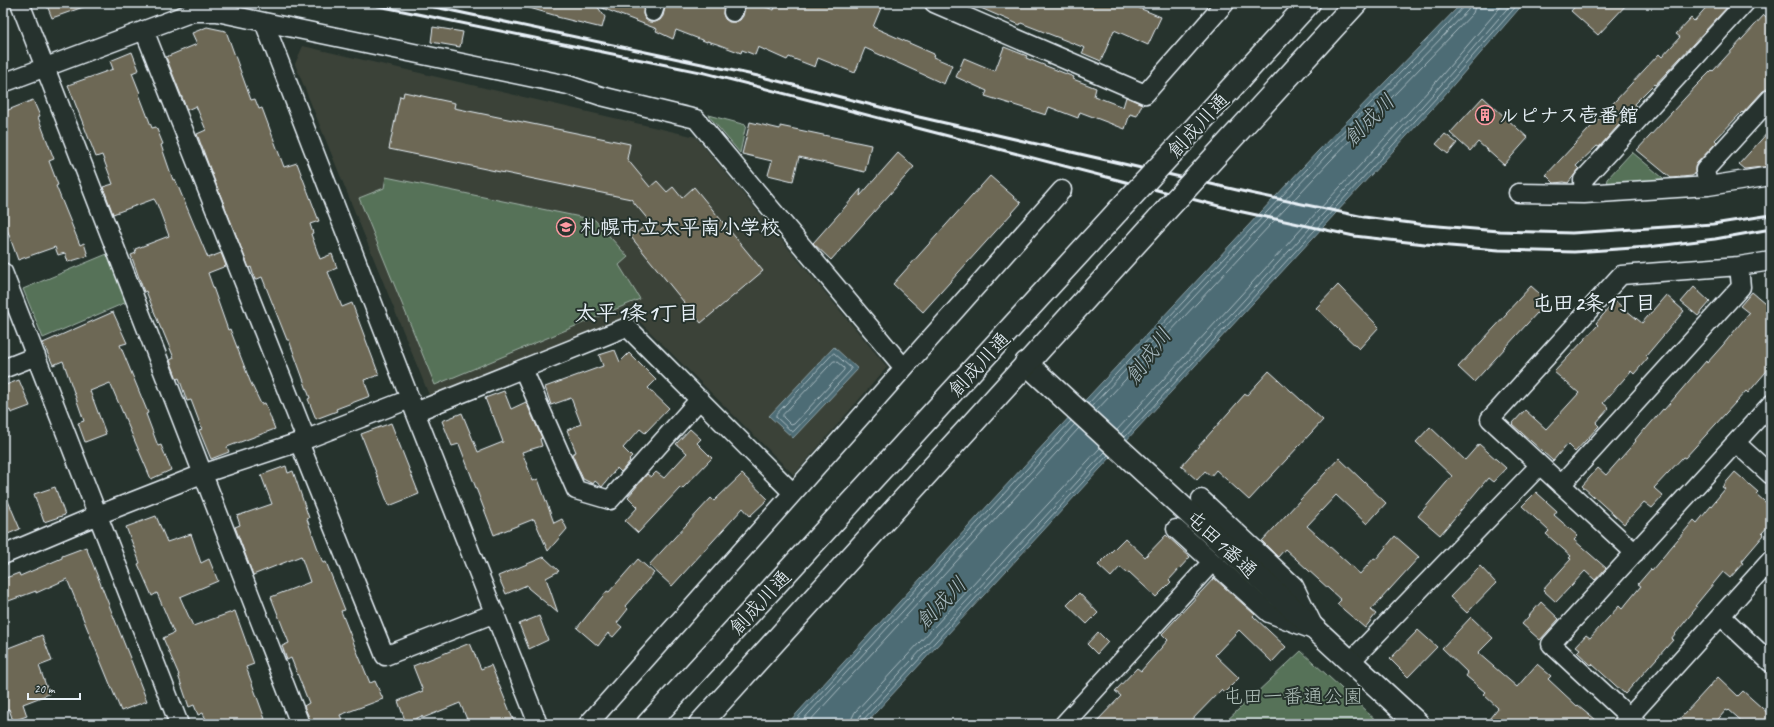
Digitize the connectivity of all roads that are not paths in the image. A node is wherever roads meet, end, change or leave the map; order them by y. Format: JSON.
{"nodes":[{"id":1,"x":20,"y":3,"type":"edge"},
{"id":2,"x":934,"y":3,"type":"edge"},
{"id":3,"x":1225,"y":3,"type":"edge"},
{"id":4,"x":1310,"y":3,"type":"edge"},
{"id":5,"x":1356,"y":3,"type":"edge"},
{"id":6,"x":1745,"y":3,"type":"edge"},
{"id":7,"x":264,"y":22,"type":"junction"},
{"id":8,"x":144,"y":30,"type":"junction"},
{"id":9,"x":44,"y":68,"type":"junction"},
{"id":10,"x":3,"y":83,"type":"edge"},
{"id":11,"x":1771,"y":98,"type":"edge"},
{"id":12,"x":1771,"y":176,"type":"edge"},
{"id":13,"x":1708,"y":186,"type":"junction"},
{"id":14,"x":1062,"y":190,"type":"dead end"},
{"id":15,"x":1518,"y":193,"type":"dead end"},
{"id":16,"x":1584,"y":194,"type":"junction"},
{"id":17,"x":1771,"y":261,"type":"edge"},
{"id":18,"x":1739,"y":266,"type":"junction"},
{"id":19,"x":3,"y":272,"type":"edge"},
{"id":20,"x":36,"y":356,"type":"junction"},
{"id":21,"x":1026,"y":363,"type":"junction"},
{"id":22,"x":904,"y":368,"type":"junction"},
{"id":23,"x":3,"y":369,"type":"edge"},
{"id":24,"x":523,"y":369,"type":"junction"},
{"id":25,"x":700,"y":400,"type":"junction"},
{"id":26,"x":1771,"y":404,"type":"edge"},
{"id":27,"x":412,"y":405,"type":"junction"},
{"id":28,"x":302,"y":441,"type":"junction"},
{"id":29,"x":1736,"y":443,"type":"junction"},
{"id":30,"x":1539,"y":466,"type":"junction"},
{"id":31,"x":202,"y":474,"type":"junction"},
{"id":32,"x":1771,"y":475,"type":"edge"},
{"id":33,"x":1561,"y":485,"type":"junction"},
{"id":34,"x":793,"y":493,"type":"junction"},
{"id":35,"x":1201,"y":499,"type":"dead end"},
{"id":36,"x":98,"y":515,"type":"junction"},
{"id":37,"x":1176,"y":529,"type":"dead end"},
{"id":38,"x":1634,"y":553,"type":"junction"},
{"id":39,"x":3,"y":555,"type":"edge"},
{"id":40,"x":1771,"y":560,"type":"edge"},
{"id":41,"x":1212,"y":562,"type":"junction"},
{"id":42,"x":495,"y":613,"type":"junction"},
{"id":43,"x":1721,"y":616,"type":"junction"},
{"id":44,"x":1316,"y":630,"type":"junction"},
{"id":45,"x":1350,"y":662,"type":"junction"},
{"id":46,"x":1771,"y":663,"type":"edge"},
{"id":47,"x":1630,"y":722,"type":"edge"},
{"id":48,"x":179,"y":724,"type":"edge"},
{"id":49,"x":300,"y":724,"type":"edge"},
{"id":50,"x":538,"y":724,"type":"edge"},
{"id":51,"x":588,"y":724,"type":"edge"},
{"id":52,"x":648,"y":724,"type":"edge"},
{"id":53,"x":700,"y":724,"type":"edge"},
{"id":54,"x":1064,"y":724,"type":"edge"},
{"id":55,"x":1418,"y":724,"type":"edge"}],
"edges":[{"from":1,"to":9,"type":"street"},
{"from":2,"to":3,"type":"street"},
{"from":4,"to":52,"type":"main road","name":"創成川通","bridge":true},
{"from":5,"to":21,"type":"main road","name":"創成川通","bridge":true},
{"from":6,"to":16,"type":"street"},
{"from":7,"to":8,"type":"street"},
{"from":7,"to":22,"type":"street"},
{"from":7,"to":27,"type":"street"},
{"from":8,"to":9,"type":"street"},
{"from":8,"to":28,"type":"street"},
{"from":9,"to":10,"type":"street"},
{"from":9,"to":31,"type":"street"},
{"from":11,"to":13,"type":"street"},
{"from":12,"to":13,"type":"street"},
{"from":13,"to":16,"type":"street"},
{"from":14,"to":22,"type":"street"},
{"from":15,"to":16,"type":"street"},
{"from":17,"to":18,"type":"street"},
{"from":18,"to":30,"type":"street"},
{"from":18,"to":33,"type":"street"},
{"from":19,"to":20,"type":"street"},
{"from":20,"to":23,"type":"street"},
{"from":20,"to":36,"type":"street"},
{"from":21,"to":44,"type":"main road","name":"屯田1番通"},
{"from":21,"to":53,"type":"main road","name":"創成川通"},
{"from":22,"to":34,"type":"street"},
{"from":24,"to":25,"type":"street"},
{"from":24,"to":25,"type":"street"},
{"from":24,"to":27,"type":"street"},
{"from":25,"to":34,"type":"street"},
{"from":26,"to":29,"type":"street"},
{"from":27,"to":28,"type":"street"},
{"from":27,"to":42,"type":"street"},
{"from":28,"to":31,"type":"street"},
{"from":28,"to":42,"type":"street"},
{"from":29,"to":32,"type":"street"},
{"from":29,"to":38,"type":"street"},
{"from":30,"to":33,"type":"street"},
{"from":30,"to":45,"type":"street"},
{"from":31,"to":36,"type":"street"},
{"from":31,"to":49,"type":"street"},
{"from":33,"to":38,"type":"street"},
{"from":34,"to":51,"type":"street"},
{"from":35,"to":44,"type":"street"},
{"from":36,"to":39,"type":"street"},
{"from":36,"to":48,"type":"street"},
{"from":37,"to":41,"type":"street"},
{"from":38,"to":47,"type":"street"},
{"from":40,"to":43,"type":"street"},
{"from":41,"to":44,"type":"street"},
{"from":41,"to":54,"type":"street"},
{"from":42,"to":50,"type":"street"},
{"from":43,"to":46,"type":"street"},
{"from":43,"to":47,"type":"street"},
{"from":44,"to":45,"type":"main road","name":"屯田1番通"},
{"from":45,"to":55,"type":"main road","name":"屯田1番通"}]}
